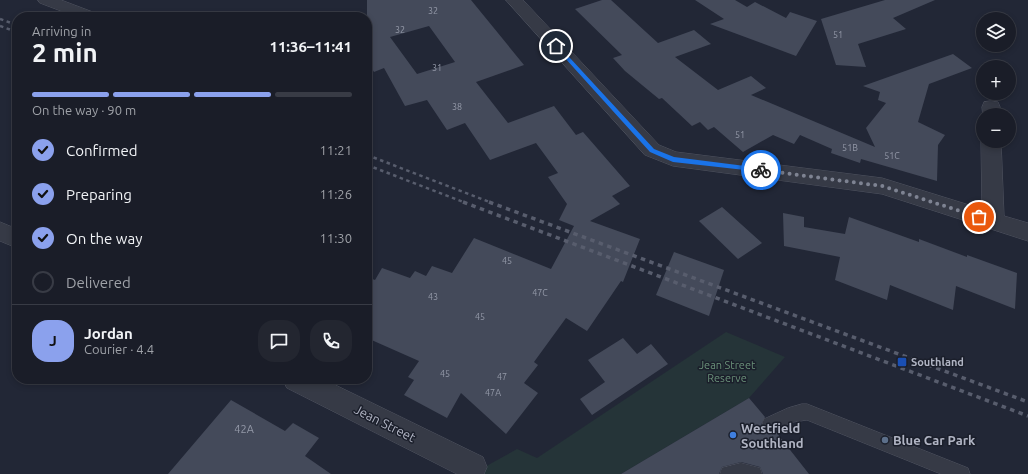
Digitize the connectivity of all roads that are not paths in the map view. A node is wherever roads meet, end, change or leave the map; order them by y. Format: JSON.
{"nodes":[{"id":1,"x":46,"y":0,"type":"edge"},
{"id":2,"x":514,"y":0,"type":"edge"},
{"id":3,"x":78,"y":12,"type":"edge"},
{"id":4,"x":991,"y":148,"type":"edge"},
{"id":5,"x":993,"y":221,"type":"junction"},
{"id":6,"x":0,"y":230,"type":"edge"},
{"id":7,"x":1028,"y":232,"type":"edge"},
{"id":8,"x":12,"y":236,"type":"edge"},
{"id":9,"x":306,"y":384,"type":"edge"},
{"id":10,"x":770,"y":425,"type":"dead end"},
{"id":11,"x":473,"y":467,"type":"dead end"},
{"id":12,"x":728,"y":474,"type":"edge"},
{"id":13,"x":754,"y":474,"type":"edge"},
{"id":14,"x":962,"y":474,"type":"edge"}],
"edges":[{"from":1,"to":3,"type":"street"},
{"from":2,"to":5,"type":"street"},
{"from":4,"to":5,"type":"street"},
{"from":5,"to":7,"type":"street"},
{"from":6,"to":8,"type":"street"},
{"from":9,"to":11,"type":"street","name":"Jean Street"},
{"from":10,"to":14,"type":"lane"},
{"from":12,"to":13,"type":"lane"}]}
